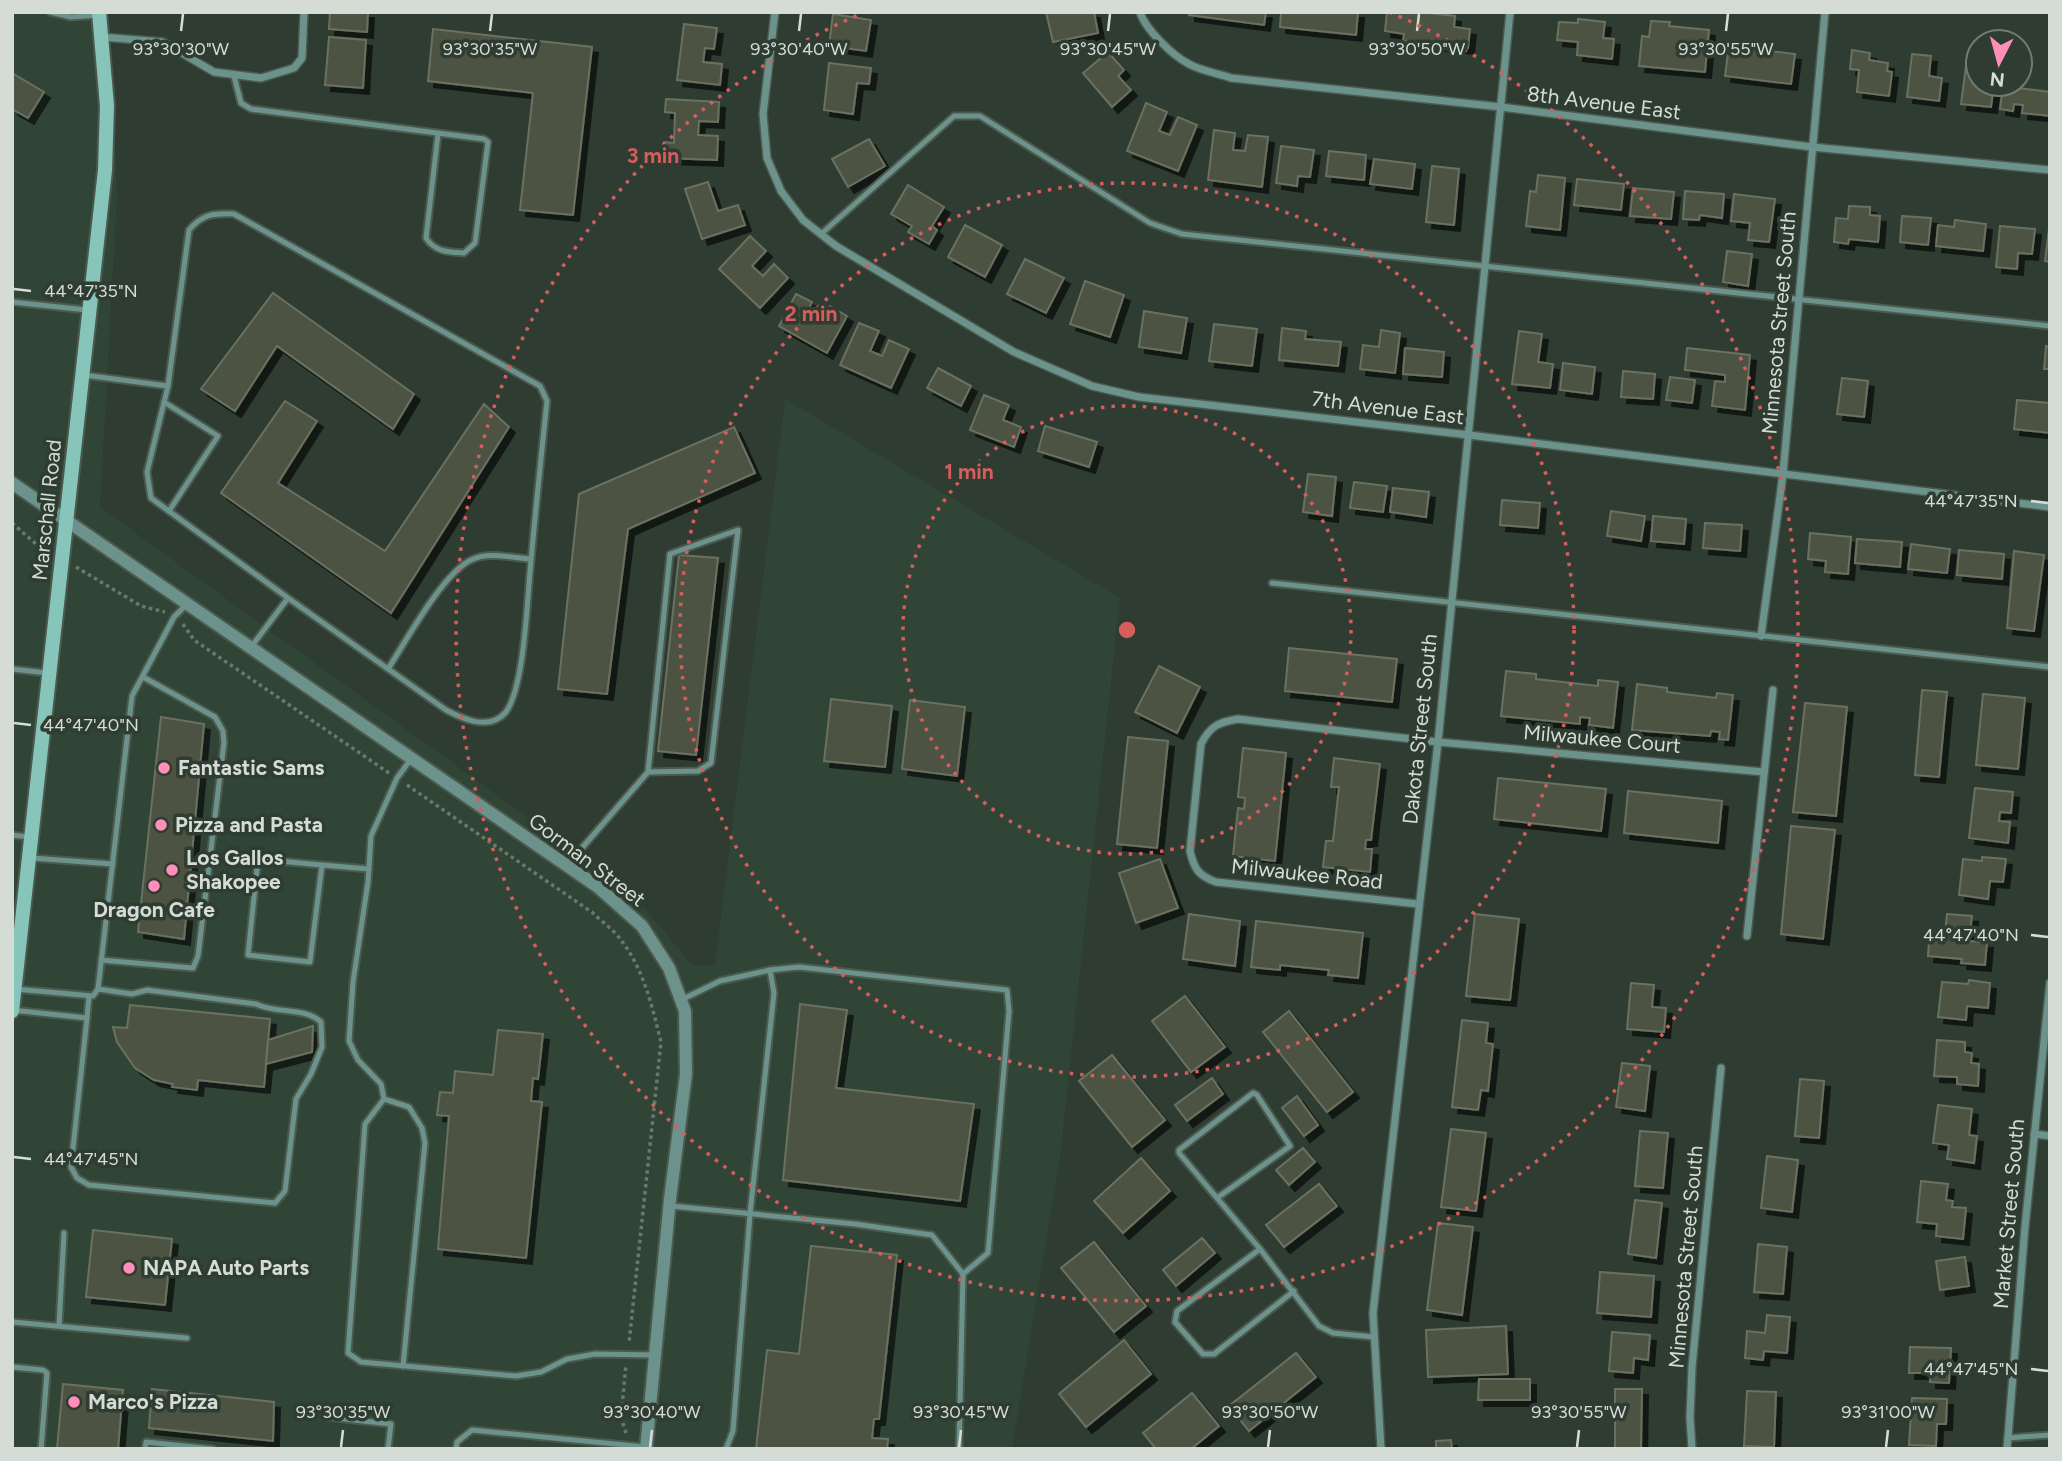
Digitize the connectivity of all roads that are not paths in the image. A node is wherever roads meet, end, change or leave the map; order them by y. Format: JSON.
{"nodes":[{"id":1,"x":50,"y":12,"type":"edge"},
{"id":2,"x":304,"y":12,"type":"edge"},
{"id":3,"x":775,"y":12,"type":"edge"},
{"id":4,"x":1140,"y":12,"type":"edge"},
{"id":5,"x":1510,"y":12,"type":"edge"},
{"id":6,"x":1825,"y":12,"type":"edge"},
{"id":7,"x":99,"y":14,"type":"edge"},
{"id":8,"x":101,"y":37,"type":"junction"},
{"id":9,"x":234,"y":76,"type":"junction"},
{"id":10,"x":1501,"y":107,"type":"junction"},
{"id":11,"x":438,"y":134,"type":"junction"},
{"id":12,"x":1812,"y":147,"type":"junction"},
{"id":13,"x":2050,"y":170,"type":"edge"},
{"id":14,"x":821,"y":234,"type":"junction"},
{"id":15,"x":1486,"y":266,"type":"junction"},
{"id":16,"x":1799,"y":298,"type":"junction"},
{"id":17,"x":12,"y":302,"type":"edge"},
{"id":18,"x":90,"y":310,"type":"junction"},
{"id":19,"x":2050,"y":326,"type":"edge"},
{"id":20,"x":83,"y":375,"type":"junction"},
{"id":21,"x":168,"y":386,"type":"junction"},
{"id":22,"x":164,"y":402,"type":"junction"},
{"id":23,"x":1469,"y":435,"type":"junction"},
{"id":24,"x":1783,"y":474,"type":"junction"},
{"id":25,"x":12,"y":482,"type":"edge"},
{"id":26,"x":2050,"y":507,"type":"edge"},
{"id":27,"x":169,"y":511,"type":"junction"},
{"id":28,"x":67,"y":521,"type":"junction"},
{"id":29,"x":531,"y":559,"type":"junction"},
{"id":30,"x":1272,"y":583,"type":"dead end"},
{"id":31,"x":288,"y":598,"type":"junction"},
{"id":32,"x":1451,"y":602,"type":"junction"},
{"id":33,"x":187,"y":604,"type":"junction"},
{"id":34,"x":1761,"y":636,"type":"junction"},
{"id":35,"x":251,"y":648,"type":"junction"},
{"id":36,"x":2050,"y":667,"type":"edge"},
{"id":37,"x":12,"y":669,"type":"edge"},
{"id":38,"x":387,"y":669,"type":"junction"},
{"id":39,"x":50,"y":673,"type":"junction"},
{"id":40,"x":143,"y":677,"type":"junction"},
{"id":41,"x":1773,"y":690,"type":"dead end"},
{"id":42,"x":1438,"y":742,"type":"junction"},
{"id":43,"x":411,"y":758,"type":"junction"},
{"id":44,"x":648,"y":772,"type":"junction"},
{"id":45,"x":1764,"y":772,"type":"junction"},
{"id":46,"x":12,"y":835,"type":"edge"},
{"id":47,"x":32,"y":837,"type":"junction"},
{"id":48,"x":30,"y":858,"type":"junction"},
{"id":49,"x":113,"y":864,"type":"junction"},
{"id":50,"x":322,"y":864,"type":"junction"},
{"id":51,"x":566,"y":866,"type":"junction"},
{"id":52,"x":369,"y":869,"type":"junction"},
{"id":53,"x":1418,"y":904,"type":"junction"},
{"id":54,"x":1747,"y":936,"type":"dead end"},
{"id":55,"x":102,"y":960,"type":"junction"},
{"id":56,"x":770,"y":970,"type":"junction"},
{"id":57,"x":2050,"y":983,"type":"edge"},
{"id":58,"x":98,"y":989,"type":"junction"},
{"id":59,"x":14,"y":992,"type":"edge"},
{"id":60,"x":89,"y":996,"type":"junction"},
{"id":61,"x":681,"y":1000,"type":"junction"},
{"id":62,"x":12,"y":1010,"type":"edge"},
{"id":63,"x":86,"y":1018,"type":"junction"},
{"id":64,"x":1721,"y":1068,"type":"dead end"},
{"id":65,"x":384,"y":1099,"type":"junction"},
{"id":66,"x":2034,"y":1134,"type":"junction"},
{"id":67,"x":2050,"y":1136,"type":"edge"},
{"id":68,"x":1217,"y":1198,"type":"junction"},
{"id":69,"x":670,"y":1206,"type":"junction"},
{"id":70,"x":750,"y":1214,"type":"junction"},
{"id":71,"x":64,"y":1233,"type":"dead end"},
{"id":72,"x":1260,"y":1249,"type":"junction"},
{"id":73,"x":963,"y":1274,"type":"junction"},
{"id":74,"x":1294,"y":1291,"type":"junction"},
{"id":75,"x":12,"y":1322,"type":"edge"},
{"id":76,"x":59,"y":1326,"type":"junction"},
{"id":77,"x":1374,"y":1337,"type":"junction"},
{"id":78,"x":187,"y":1338,"type":"dead end"},
{"id":79,"x":655,"y":1355,"type":"junction"},
{"id":80,"x":403,"y":1366,"type":"junction"},
{"id":81,"x":12,"y":1367,"type":"edge"},
{"id":82,"x":327,"y":1417,"type":"dead end"},
{"id":83,"x":2050,"y":1435,"type":"edge"},
{"id":84,"x":2007,"y":1438,"type":"junction"},
{"id":85,"x":577,"y":1440,"type":"junction"},
{"id":86,"x":646,"y":1448,"type":"edge"},
{"id":87,"x":41,"y":1449,"type":"edge"},
{"id":88,"x":145,"y":1449,"type":"edge"},
{"id":89,"x":213,"y":1449,"type":"edge"},
{"id":90,"x":388,"y":1449,"type":"edge"},
{"id":91,"x":456,"y":1449,"type":"edge"},
{"id":92,"x":576,"y":1449,"type":"edge"},
{"id":93,"x":726,"y":1449,"type":"edge"},
{"id":94,"x":958,"y":1449,"type":"edge"},
{"id":95,"x":1381,"y":1449,"type":"edge"},
{"id":96,"x":1692,"y":1449,"type":"edge"},
{"id":97,"x":2007,"y":1449,"type":"edge"}],
"edges":[{"from":1,"to":7,"type":"lane"},
{"from":2,"to":9,"type":"street"},
{"from":3,"to":14,"type":"street","name":"7th Avenue East"},
{"from":4,"to":10,"type":"street","name":"8th Avenue East"},
{"from":5,"to":10,"type":"street","name":"Dakota Street South"},
{"from":6,"to":12,"type":"street","name":"Minnesota Street South"},
{"from":7,"to":8,"type":"main road","name":"Marschall Road"},
{"from":8,"to":9,"type":"street"},
{"from":8,"to":18,"type":"main road","name":"Marschall Road"},
{"from":9,"to":11,"type":"lane"},
{"from":10,"to":12,"type":"street","name":"8th Avenue East"},
{"from":10,"to":15,"type":"street","name":"Dakota Street South"},
{"from":11,"to":11,"type":"lane"},
{"from":12,"to":13,"type":"street","name":"8th Avenue East"},
{"from":12,"to":16,"type":"street","name":"Minnesota Street South"},
{"from":14,"to":15,"type":"lane"},
{"from":14,"to":23,"type":"street","name":"7th Avenue East"},
{"from":15,"to":16,"type":"lane"},
{"from":15,"to":23,"type":"street","name":"Dakota Street South"},
{"from":16,"to":19,"type":"lane"},
{"from":16,"to":24,"type":"street","name":"Minnesota Street South"},
{"from":17,"to":18,"type":"lane"},
{"from":18,"to":20,"type":"main road","name":"Marschall Road"},
{"from":20,"to":21,"type":"lane"},
{"from":20,"to":28,"type":"main road","name":"Marschall Road"},
{"from":21,"to":22,"type":"lane"},
{"from":21,"to":29,"type":"lane"},
{"from":22,"to":27,"type":"lane"},
{"from":22,"to":27,"type":"lane"},
{"from":23,"to":24,"type":"street","name":"7th Avenue East"},
{"from":23,"to":32,"type":"street","name":"Dakota Street South"},
{"from":24,"to":26,"type":"street","name":"7th Avenue East"},
{"from":24,"to":34,"type":"street","name":"Minnesota Street South"},
{"from":25,"to":28,"type":"street","name":"Gorman Street"},
{"from":27,"to":31,"type":"lane"},
{"from":28,"to":33,"type":"street","name":"Gorman Street"},
{"from":28,"to":39,"type":"main road","name":"Marschall Road"},
{"from":29,"to":38,"type":"lane"},
{"from":29,"to":38,"type":"lane"},
{"from":30,"to":32,"type":"lane"},
{"from":31,"to":35,"type":"lane"},
{"from":31,"to":38,"type":"lane"},
{"from":32,"to":34,"type":"lane"},
{"from":32,"to":42,"type":"street","name":"Dakota Street South"},
{"from":33,"to":35,"type":"street","name":"Gorman Street"},
{"from":33,"to":40,"type":"lane"},
{"from":34,"to":36,"type":"lane"},
{"from":35,"to":43,"type":"street","name":"Gorman Street"},
{"from":37,"to":39,"type":"lane"},
{"from":39,"to":47,"type":"main road","name":"Marschall Road"},
{"from":40,"to":49,"type":"lane"},
{"from":40,"to":55,"type":"lane"},
{"from":41,"to":45,"type":"street"},
{"from":42,"to":45,"type":"street","name":"Milwaukee Court"},
{"from":42,"to":53,"type":"street","name":"Dakota Street South"},
{"from":42,"to":53,"type":"street","name":"Milwaukee Road"},
{"from":43,"to":51,"type":"street","name":"Gorman Street"},
{"from":43,"to":52,"type":"lane"},
{"from":44,"to":44,"type":"lane"},
{"from":44,"to":51,"type":"lane"},
{"from":45,"to":54,"type":"street"},
{"from":46,"to":47,"type":"lane"},
{"from":47,"to":48,"type":"main road","name":"Marschall Road"},
{"from":48,"to":49,"type":"lane"},
{"from":48,"to":59,"type":"main road","name":"Marschall Road"},
{"from":49,"to":55,"type":"lane"},
{"from":50,"to":50,"type":"lane"},
{"from":50,"to":52,"type":"lane"},
{"from":51,"to":61,"type":"street","name":"Gorman Street"},
{"from":52,"to":65,"type":"lane"},
{"from":53,"to":77,"type":"street","name":"Dakota Street South"},
{"from":55,"to":58,"type":"lane"},
{"from":56,"to":61,"type":"lane"},
{"from":56,"to":70,"type":"lane"},
{"from":56,"to":73,"type":"lane"},
{"from":57,"to":66,"type":"street","name":"Market Street South"},
{"from":58,"to":60,"type":"lane"},
{"from":58,"to":63,"type":"lane"},
{"from":59,"to":60,"type":"lane"},
{"from":59,"to":62,"type":"main road","name":"Marschall Road"},
{"from":60,"to":63,"type":"lane"},
{"from":61,"to":69,"type":"street","name":"Gorman Street"},
{"from":62,"to":63,"type":"lane"},
{"from":64,"to":96,"type":"street","name":"Minnesota Street South"},
{"from":65,"to":80,"type":"lane"},
{"from":65,"to":80,"type":"lane"},
{"from":66,"to":67,"type":"street"},
{"from":66,"to":84,"type":"street","name":"Market Street South"},
{"from":68,"to":68,"type":"lane"},
{"from":68,"to":72,"type":"lane"},
{"from":69,"to":70,"type":"lane"},
{"from":69,"to":79,"type":"street","name":"Gorman Street"},
{"from":70,"to":73,"type":"lane"},
{"from":70,"to":93,"type":"lane"},
{"from":71,"to":76,"type":"lane"},
{"from":72,"to":74,"type":"lane"},
{"from":72,"to":74,"type":"lane"},
{"from":73,"to":94,"type":"lane"},
{"from":74,"to":77,"type":"lane"},
{"from":75,"to":76,"type":"lane"},
{"from":76,"to":78,"type":"lane"},
{"from":77,"to":95,"type":"street","name":"Dakota Street South"},
{"from":79,"to":80,"type":"lane"},
{"from":79,"to":86,"type":"street","name":"Gorman Street"},
{"from":81,"to":87,"type":"lane"},
{"from":82,"to":90,"type":"lane"},
{"from":83,"to":84,"type":"lane"},
{"from":84,"to":97,"type":"street","name":"Market Street South"},
{"from":85,"to":86,"type":"lane"},
{"from":85,"to":91,"type":"lane"},
{"from":85,"to":92,"type":"lane"},
{"from":88,"to":89,"type":"lane"}]}
